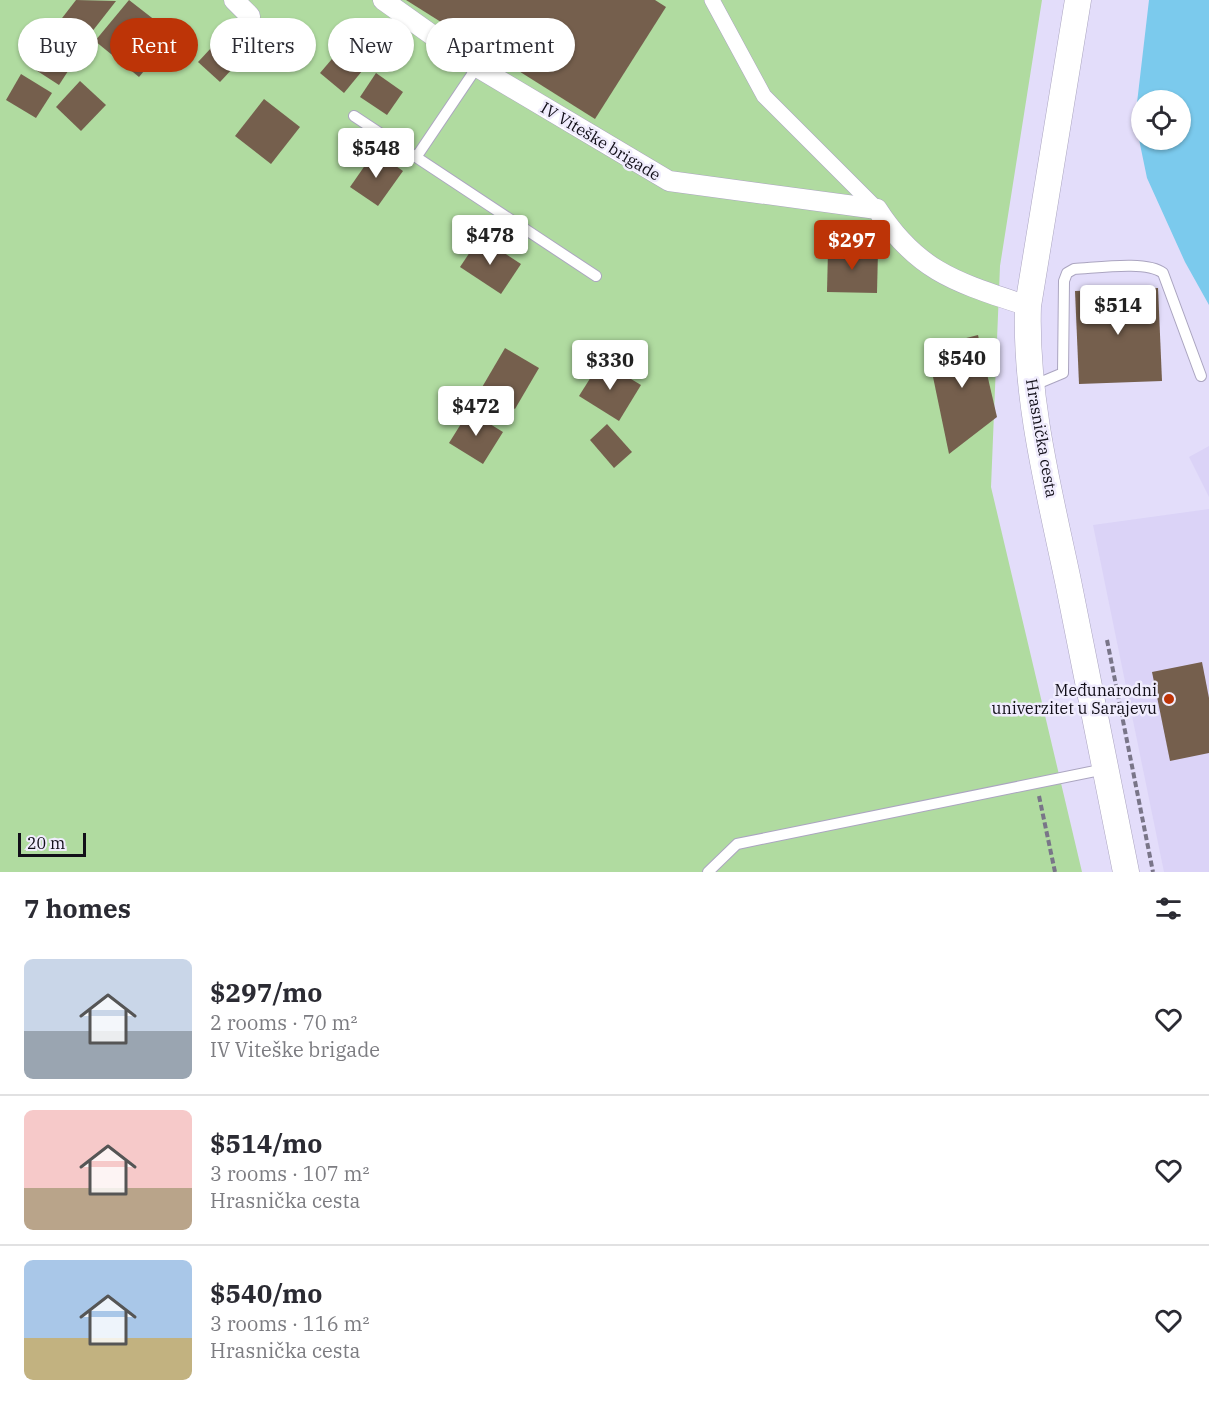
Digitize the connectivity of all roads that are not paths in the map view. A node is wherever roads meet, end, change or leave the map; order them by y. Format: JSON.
{"nodes":[{"id":1,"x":234,"y":0,"type":"edge"},
{"id":2,"x":383,"y":0,"type":"edge"},
{"id":3,"x":712,"y":0,"type":"edge"},
{"id":4,"x":1078,"y":0,"type":"edge"},
{"id":5,"x":250,"y":18,"type":"edge"},
{"id":6,"x":426,"y":31,"type":"edge"},
{"id":7,"x":474,"y":72,"type":"edge"},
{"id":8,"x":485,"y":72,"type":"edge"},
{"id":9,"x":354,"y":116,"type":"dead end"},
{"id":10,"x":417,"y":156,"type":"junction"},
{"id":11,"x":877,"y":208,"type":"junction"},
{"id":12,"x":596,"y":276,"type":"dead end"},
{"id":13,"x":1028,"y":306,"type":"junction"},
{"id":14,"x":1201,"y":376,"type":"dead end"},
{"id":15,"x":1031,"y":386,"type":"junction"},
{"id":16,"x":1105,"y":769,"type":"junction"},
{"id":17,"x":708,"y":872,"type":"edge"},
{"id":18,"x":1126,"y":872,"type":"edge"}],
"edges":[{"from":1,"to":5,"type":"street"},
{"from":2,"to":6,"type":"street","name":"IV Viteške brigade"},
{"from":3,"to":11,"type":"street"},
{"from":4,"to":13,"type":"street","name":"Hrasnička cesta"},
{"from":7,"to":10,"type":"lane"},
{"from":8,"to":11,"type":"street","name":"IV Viteške brigade"},
{"from":9,"to":10,"type":"lane"},
{"from":10,"to":12,"type":"lane"},
{"from":11,"to":13,"type":"street"},
{"from":13,"to":15,"type":"street","name":"Hrasnička cesta"},
{"from":14,"to":15,"type":"lane"},
{"from":15,"to":16,"type":"street","name":"Hrasnička cesta"},
{"from":16,"to":17,"type":"lane"},
{"from":16,"to":18,"type":"street","name":"Hrasnička cesta"}]}
